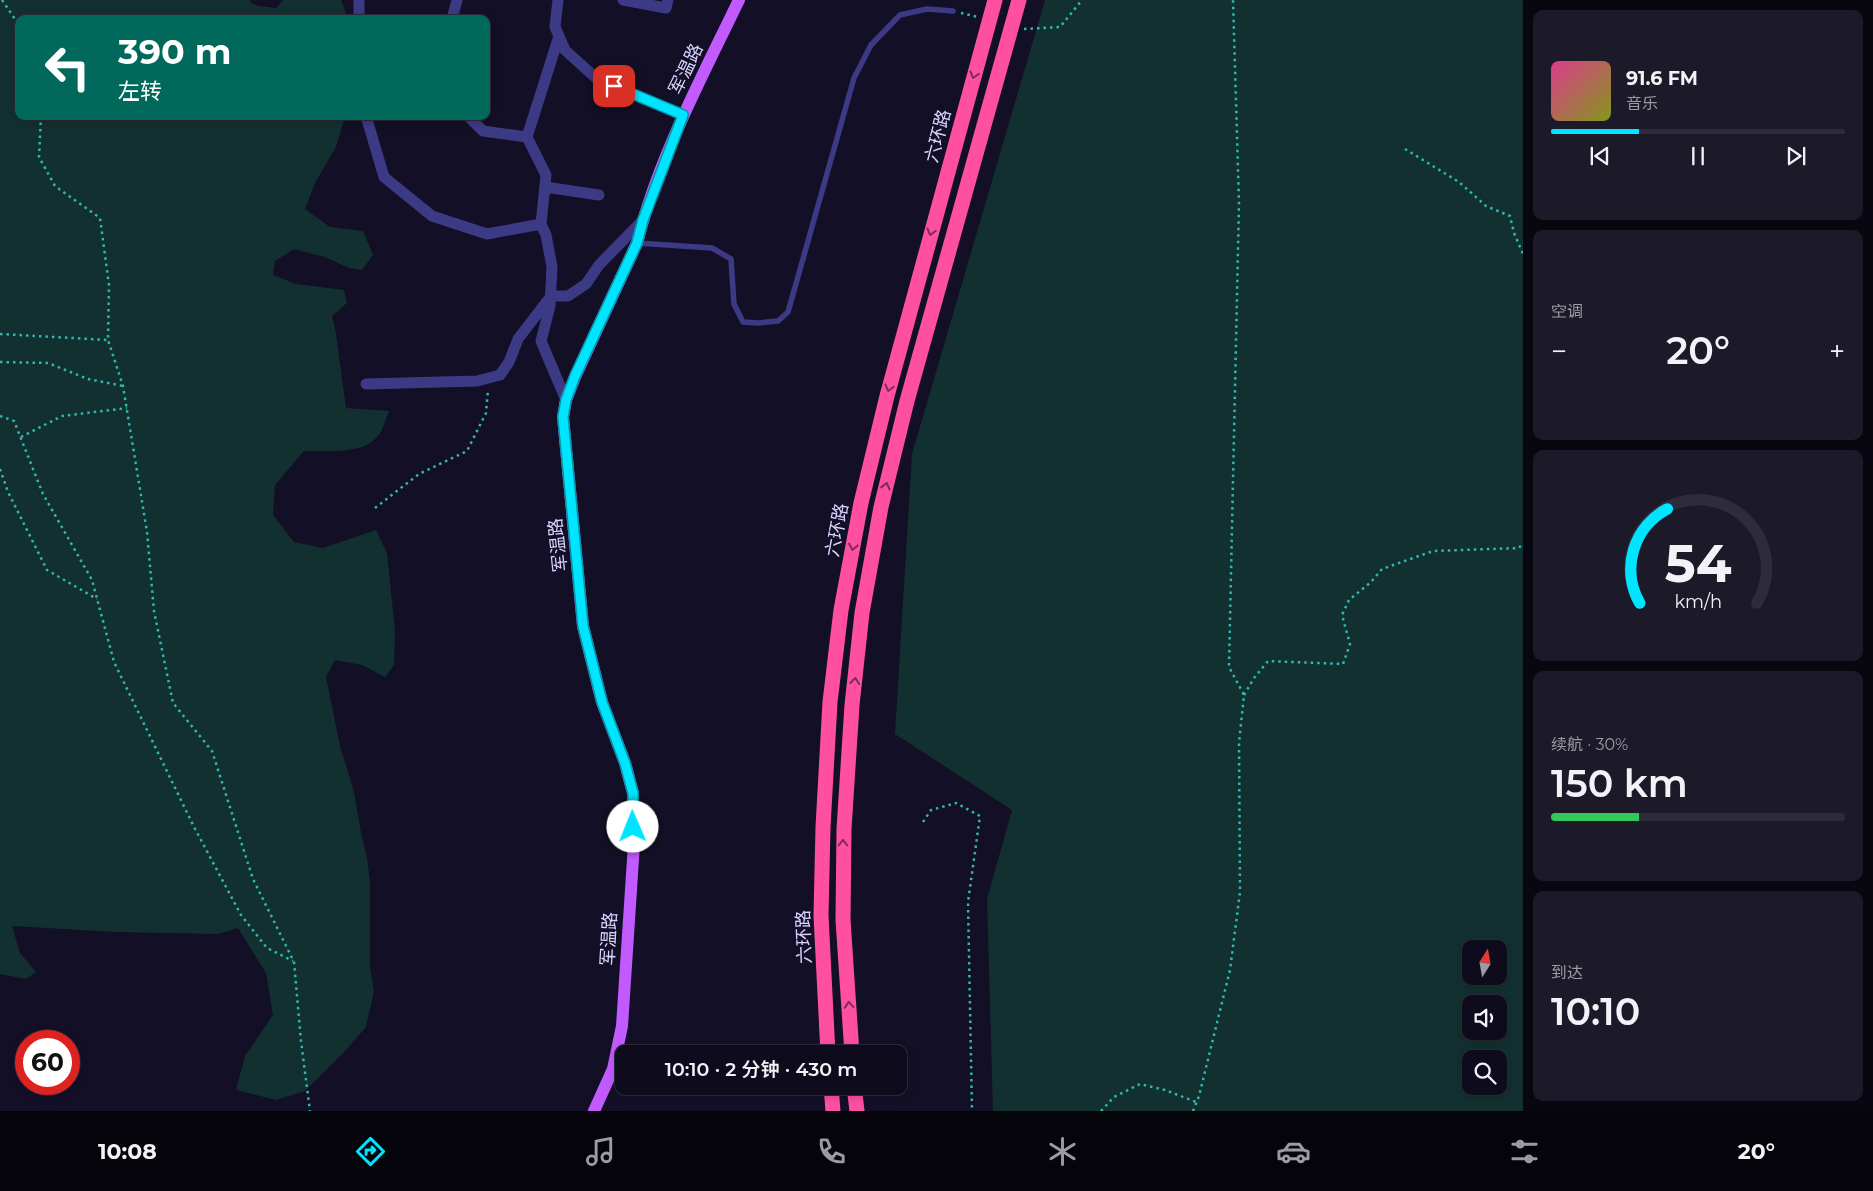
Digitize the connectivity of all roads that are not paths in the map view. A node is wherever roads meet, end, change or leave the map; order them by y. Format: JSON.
{"nodes":[{"id":1,"x":359,"y":0,"type":"edge"},
{"id":2,"x":456,"y":0,"type":"edge"},
{"id":3,"x":558,"y":0,"type":"edge"},
{"id":4,"x":623,"y":0,"type":"edge"},
{"id":5,"x":668,"y":0,"type":"edge"},
{"id":6,"x":739,"y":0,"type":"edge"},
{"id":7,"x":994,"y":1,"type":"edge"},
{"id":8,"x":1018,"y":4,"type":"edge"},
{"id":9,"x":953,"y":11,"type":"dead end"},
{"id":10,"x":359,"y":15,"type":"edge"},
{"id":11,"x":453,"y":15,"type":"edge"},
{"id":12,"x":559,"y":36,"type":"junction"},
{"id":13,"x":683,"y":115,"type":"junction"},
{"id":14,"x":367,"y":120,"type":"edge"},
{"id":15,"x":472,"y":120,"type":"edge"},
{"id":16,"x":527,"y":137,"type":"junction"},
{"id":17,"x":545,"y":187,"type":"junction"},
{"id":18,"x":599,"y":195,"type":"dead end"},
{"id":19,"x":643,"y":220,"type":"junction"},
{"id":20,"x":541,"y":224,"type":"junction"},
{"id":21,"x":637,"y":243,"type":"junction"},
{"id":22,"x":551,"y":296,"type":"junction"},
{"id":23,"x":366,"y":384,"type":"dead end"},
{"id":24,"x":566,"y":400,"type":"junction"},
{"id":25,"x":828,"y":1045,"type":"edge"},
{"id":26,"x":851,"y":1045,"type":"edge"},
{"id":27,"x":831,"y":1095,"type":"edge"},
{"id":28,"x":855,"y":1095,"type":"edge"},
{"id":29,"x":594,"y":1111,"type":"edge"},
{"id":30,"x":833,"y":1111,"type":"edge"},
{"id":31,"x":857,"y":1111,"type":"edge"}],
"edges":[{"from":1,"to":10,"type":"street"},
{"from":2,"to":11,"type":"street"},
{"from":3,"to":12,"type":"street"},
{"from":4,"to":5,"type":"street"},
{"from":6,"to":13,"type":"main road","name":"军温路"},
{"from":7,"to":25,"type":"highway","name":"六环路","one_way":true},
{"from":26,"to":8,"type":"highway","one_way":true},
{"from":9,"to":21,"type":"lane"},
{"from":12,"to":13,"type":"street"},
{"from":12,"to":16,"type":"street"},
{"from":13,"to":19,"type":"main road","name":"军温路"},
{"from":14,"to":20,"type":"street"},
{"from":15,"to":16,"type":"street"},
{"from":16,"to":17,"type":"street"},
{"from":17,"to":18,"type":"street"},
{"from":17,"to":20,"type":"street"},
{"from":19,"to":21,"type":"main road","name":"军温路"},
{"from":19,"to":22,"type":"street"},
{"from":20,"to":22,"type":"street"},
{"from":21,"to":24,"type":"main road","name":"军温路"},
{"from":22,"to":23,"type":"street"},
{"from":22,"to":24,"type":"street"},
{"from":24,"to":29,"type":"main road","name":"军温路"},
{"from":27,"to":30,"type":"highway"},
{"from":28,"to":31,"type":"highway"}]}
